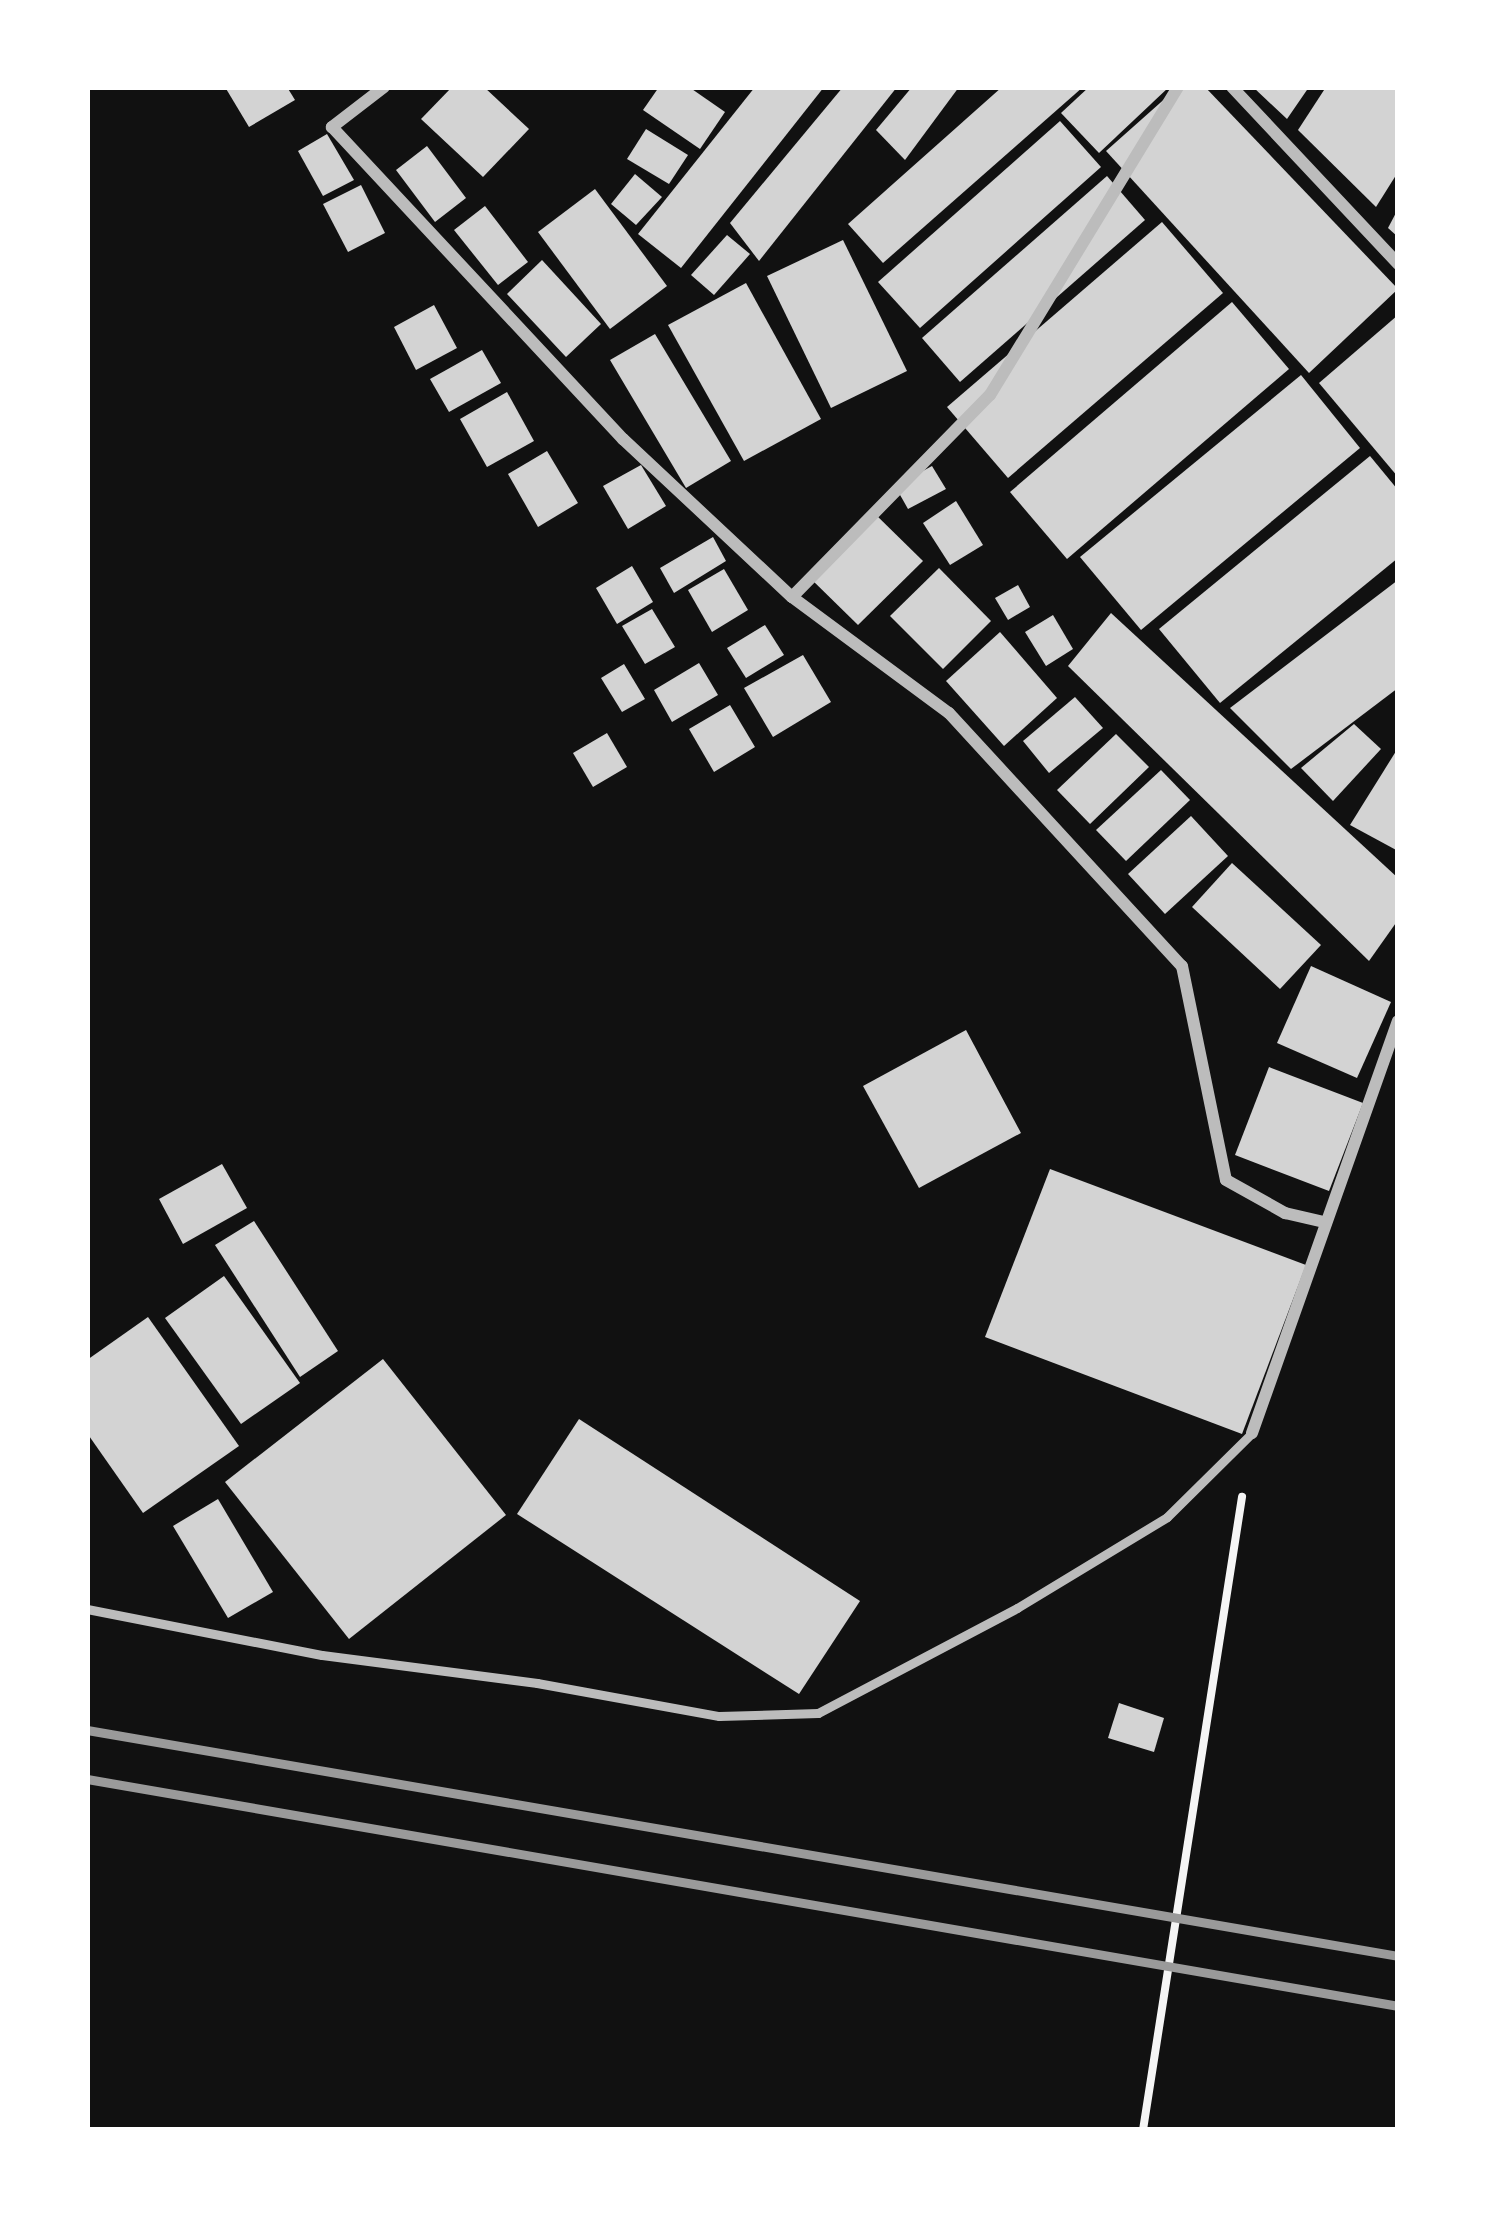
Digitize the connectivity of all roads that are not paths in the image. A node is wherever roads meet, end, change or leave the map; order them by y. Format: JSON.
{"nodes":[{"id":1,"x":384,"y":87,"type":"edge"},
{"id":2,"x":1178,"y":87,"type":"edge"},
{"id":3,"x":1232,"y":87,"type":"edge"},
{"id":4,"x":1398,"y":264,"type":"edge"},
{"id":5,"x":792,"y":597,"type":"junction"},
{"id":6,"x":1398,"y":1021,"type":"edge"},
{"id":7,"x":1324,"y":1222,"type":"junction"},
{"id":8,"x":1252,"y":1433,"type":"joint"},
{"id":9,"x":87,"y":1610,"type":"edge"}],
"edges":[{"from":1,"to":5,"type":"street"},
{"from":2,"to":5,"type":"street"},
{"from":3,"to":4,"type":"street"},
{"from":5,"to":7,"type":"street"},
{"from":6,"to":7,"type":"street"},
{"from":7,"to":8,"type":"street"},
{"from":8,"to":9,"type":"lane"}]}
